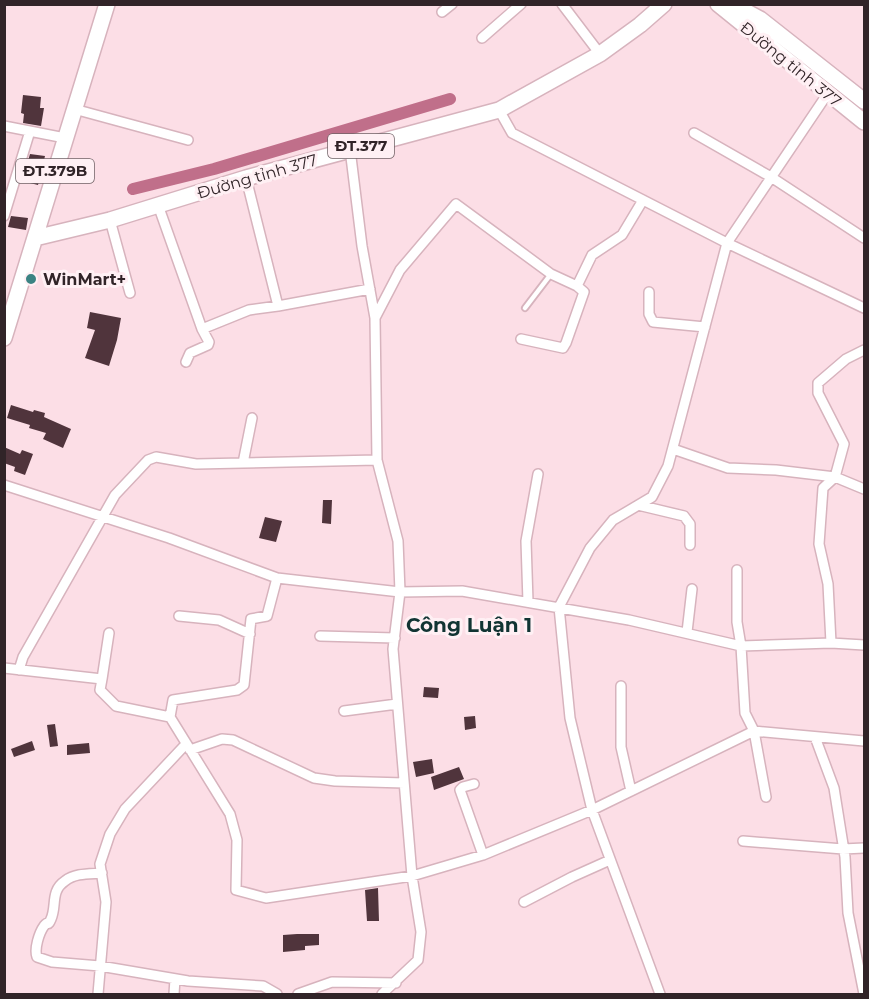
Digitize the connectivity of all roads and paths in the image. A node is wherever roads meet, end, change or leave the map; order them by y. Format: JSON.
{"nodes":[{"id":1,"x":107,"y":4,"type":"edge"},
{"id":2,"x":452,"y":4,"type":"edge"},
{"id":3,"x":521,"y":4,"type":"edge"},
{"id":4,"x":562,"y":4,"type":"edge"},
{"id":5,"x":664,"y":4,"type":"edge"},
{"id":6,"x":718,"y":4,"type":"edge"},
{"id":7,"x":732,"y":4,"type":"edge"},
{"id":8,"x":442,"y":12,"type":"dead end"},
{"id":9,"x":482,"y":38,"type":"dead end"},
{"id":10,"x":600,"y":54,"type":"junction"},
{"id":11,"x":828,"y":93,"type":"junction"},
{"id":12,"x":864,"y":101,"type":"edge"},
{"id":13,"x":75,"y":109,"type":"junction"},
{"id":14,"x":499,"y":110,"type":"junction"},
{"id":15,"x":864,"y":123,"type":"edge"},
{"id":16,"x":4,"y":126,"type":"edge"},
{"id":17,"x":30,"y":131,"type":"junction"},
{"id":18,"x":694,"y":133,"type":"dead end"},
{"id":19,"x":64,"y":138,"type":"junction"},
{"id":20,"x":188,"y":140,"type":"dead end"},
{"id":21,"x":350,"y":149,"type":"junction"},
{"id":22,"x":771,"y":177,"type":"junction"},
{"id":23,"x":246,"y":178,"type":"junction"},
{"id":24,"x":643,"y":200,"type":"junction"},
{"id":25,"x":158,"y":205,"type":"junction"},
{"id":26,"x":4,"y":216,"type":"edge"},
{"id":27,"x":110,"y":220,"type":"junction"},
{"id":28,"x":35,"y":238,"type":"junction"},
{"id":29,"x":864,"y":238,"type":"edge"},
{"id":30,"x":727,"y":243,"type":"junction"},
{"id":31,"x":551,"y":274,"type":"junction"},
{"id":32,"x":577,"y":286,"type":"junction"},
{"id":33,"x":369,"y":289,"type":"junction"},
{"id":34,"x":649,"y":292,"type":"dead end"},
{"id":35,"x":130,"y":293,"type":"dead end"},
{"id":36,"x":278,"y":306,"type":"junction"},
{"id":37,"x":525,"y":308,"type":"dead end"},
{"id":38,"x":864,"y":308,"type":"edge"},
{"id":39,"x":375,"y":318,"type":"junction"},
{"id":40,"x":705,"y":327,"type":"junction"},
{"id":41,"x":202,"y":329,"type":"junction"},
{"id":42,"x":4,"y":338,"type":"edge"},
{"id":43,"x":521,"y":339,"type":"dead end"},
{"id":44,"x":864,"y":350,"type":"edge"},
{"id":45,"x":186,"y":362,"type":"dead end"},
{"id":46,"x":252,"y":418,"type":"dead end"},
{"id":47,"x":673,"y":449,"type":"junction"},
{"id":48,"x":377,"y":460,"type":"junction"},
{"id":49,"x":243,"y":463,"type":"junction"},
{"id":50,"x":538,"y":474,"type":"dead end"},
{"id":51,"x":835,"y":477,"type":"junction"},
{"id":52,"x":4,"y":484,"type":"edge"},
{"id":53,"x":864,"y":489,"type":"edge"},
{"id":54,"x":638,"y":505,"type":"junction"},
{"id":55,"x":104,"y":517,"type":"junction"},
{"id":56,"x":690,"y":545,"type":"dead end"},
{"id":57,"x":737,"y":570,"type":"dead end"},
{"id":58,"x":277,"y":578,"type":"junction"},
{"id":59,"x":692,"y":589,"type":"dead end"},
{"id":60,"x":400,"y":592,"type":"junction"},
{"id":61,"x":528,"y":602,"type":"junction"},
{"id":62,"x":559,"y":607,"type":"junction"},
{"id":63,"x":179,"y":616,"type":"dead end"},
{"id":64,"x":687,"y":632,"type":"junction"},
{"id":65,"x":109,"y":633,"type":"dead end"},
{"id":66,"x":250,"y":634,"type":"junction"},
{"id":67,"x":320,"y":636,"type":"dead end"},
{"id":68,"x":395,"y":638,"type":"junction"},
{"id":69,"x":831,"y":643,"type":"junction"},
{"id":70,"x":864,"y":645,"type":"edge"},
{"id":71,"x":741,"y":646,"type":"junction"},
{"id":72,"x":4,"y":668,"type":"edge"},
{"id":73,"x":20,"y":670,"type":"junction"},
{"id":74,"x":102,"y":679,"type":"junction"},
{"id":75,"x":621,"y":686,"type":"dead end"},
{"id":76,"x":397,"y":704,"type":"junction"},
{"id":77,"x":344,"y":711,"type":"dead end"},
{"id":78,"x":170,"y":717,"type":"junction"},
{"id":79,"x":754,"y":731,"type":"junction"},
{"id":80,"x":815,"y":737,"type":"junction"},
{"id":81,"x":864,"y":741,"type":"edge"},
{"id":82,"x":188,"y":747,"type":"junction"},
{"id":83,"x":404,"y":783,"type":"junction"},
{"id":84,"x":474,"y":784,"type":"dead end"},
{"id":85,"x":631,"y":791,"type":"junction"},
{"id":86,"x":766,"y":797,"type":"dead end"},
{"id":87,"x":592,"y":810,"type":"junction"},
{"id":88,"x":743,"y":841,"type":"dead end"},
{"id":89,"x":864,"y":848,"type":"edge"},
{"id":90,"x":843,"y":849,"type":"junction"},
{"id":91,"x":483,"y":855,"type":"junction"},
{"id":92,"x":610,"y":860,"type":"junction"},
{"id":93,"x":102,"y":873,"type":"junction"},
{"id":94,"x":412,"y":876,"type":"junction"},
{"id":95,"x":525,"y":902,"type":"dead end"},
{"id":96,"x":100,"y":966,"type":"junction"},
{"id":97,"x":175,"y":979,"type":"junction"},
{"id":98,"x":396,"y":983,"type":"junction"},
{"id":99,"x":98,"y":994,"type":"edge"},
{"id":100,"x":174,"y":994,"type":"edge"},
{"id":101,"x":277,"y":994,"type":"edge"},
{"id":102,"x":298,"y":994,"type":"edge"},
{"id":103,"x":382,"y":994,"type":"edge"},
{"id":104,"x":660,"y":994,"type":"edge"},
{"id":105,"x":864,"y":994,"type":"edge"}],
"edges":[{"from":1,"to":13,"type":"main road","number":"ĐT.379B"},
{"from":2,"to":8,"type":"street"},
{"from":3,"to":9,"type":"street"},
{"from":4,"to":10,"type":"street"},
{"from":5,"to":10,"type":"main road","name":"Đường tỉnh 377","number":"ĐT.377"},
{"from":6,"to":11,"type":"main road","name":"Đường tỉnh 377"},
{"from":7,"to":12,"type":"main road","name":"Đường tỉnh 377"},
{"from":10,"to":14,"type":"main road","name":"Đường tỉnh 377","number":"ĐT.377"},
{"from":11,"to":15,"type":"main road","name":"Đường tỉnh 377"},
{"from":11,"to":22,"type":"street"},
{"from":13,"to":19,"type":"main road","number":"ĐT.379B"},
{"from":13,"to":20,"type":"street"},
{"from":14,"to":21,"type":"main road","name":"Đường tỉnh 377","number":"ĐT.377"},
{"from":14,"to":24,"type":"street"},
{"from":16,"to":17,"type":"street"},
{"from":17,"to":19,"type":"street"},
{"from":17,"to":26,"type":"street"},
{"from":18,"to":22,"type":"street"},
{"from":19,"to":28,"type":"main road","number":"ĐT.379B"},
{"from":21,"to":23,"type":"main road","name":"Đường tỉnh 377","number":"ĐT.377"},
{"from":21,"to":33,"type":"street"},
{"from":22,"to":29,"type":"street"},
{"from":22,"to":30,"type":"street"},
{"from":23,"to":25,"type":"main road","name":"Đường tỉnh 377","number":"ĐT.377"},
{"from":23,"to":36,"type":"street"},
{"from":24,"to":30,"type":"street"},
{"from":24,"to":32,"type":"street"},
{"from":25,"to":27,"type":"main road","name":"Đường tỉnh 377","number":"ĐT.377"},
{"from":25,"to":41,"type":"street"},
{"from":27,"to":28,"type":"main road","name":"Đường tỉnh 377","number":"ĐT.377"},
{"from":27,"to":35,"type":"street"},
{"from":28,"to":42,"type":"main road","number":"ĐT.379B"},
{"from":30,"to":38,"type":"street"},
{"from":30,"to":40,"type":"street"},
{"from":31,"to":32,"type":"street"},
{"from":31,"to":37,"type":"lane"},
{"from":31,"to":39,"type":"street"},
{"from":32,"to":43,"type":"street"},
{"from":33,"to":36,"type":"street"},
{"from":33,"to":39,"type":"street"},
{"from":34,"to":40,"type":"street"},
{"from":36,"to":41,"type":"street"},
{"from":39,"to":48,"type":"street"},
{"from":40,"to":47,"type":"street"},
{"from":41,"to":45,"type":"street"},
{"from":44,"to":51,"type":"street"},
{"from":46,"to":49,"type":"street"},
{"from":47,"to":51,"type":"street"},
{"from":47,"to":54,"type":"street"},
{"from":48,"to":49,"type":"street"},
{"from":48,"to":60,"type":"street"},
{"from":49,"to":55,"type":"street"},
{"from":50,"to":61,"type":"street"},
{"from":51,"to":53,"type":"street"},
{"from":51,"to":69,"type":"street"},
{"from":52,"to":55,"type":"street"},
{"from":54,"to":56,"type":"street"},
{"from":54,"to":62,"type":"street"},
{"from":55,"to":58,"type":"street"},
{"from":55,"to":73,"type":"street"},
{"from":57,"to":71,"type":"street"},
{"from":58,"to":60,"type":"street"},
{"from":58,"to":66,"type":"street"},
{"from":59,"to":64,"type":"street"},
{"from":60,"to":61,"type":"street"},
{"from":60,"to":68,"type":"street"},
{"from":61,"to":62,"type":"street"},
{"from":62,"to":64,"type":"street"},
{"from":62,"to":87,"type":"street"},
{"from":63,"to":66,"type":"street"},
{"from":64,"to":71,"type":"street"},
{"from":65,"to":74,"type":"street"},
{"from":66,"to":78,"type":"street"},
{"from":67,"to":68,"type":"street"},
{"from":68,"to":76,"type":"street"},
{"from":69,"to":70,"type":"street"},
{"from":69,"to":71,"type":"street"},
{"from":71,"to":79,"type":"street"},
{"from":72,"to":73,"type":"street"},
{"from":73,"to":74,"type":"street"},
{"from":74,"to":78,"type":"street"},
{"from":75,"to":85,"type":"street"},
{"from":76,"to":77,"type":"street"},
{"from":76,"to":83,"type":"street"},
{"from":78,"to":82,"type":"street"},
{"from":79,"to":80,"type":"street"},
{"from":79,"to":85,"type":"street"},
{"from":79,"to":86,"type":"street"},
{"from":80,"to":81,"type":"street"},
{"from":80,"to":90,"type":"street"},
{"from":82,"to":83,"type":"street"},
{"from":82,"to":93,"type":"street"},
{"from":82,"to":94,"type":"street"},
{"from":83,"to":94,"type":"street"},
{"from":84,"to":91,"type":"street"},
{"from":85,"to":87,"type":"street"},
{"from":87,"to":91,"type":"street"},
{"from":87,"to":92,"type":"street"},
{"from":88,"to":90,"type":"street"},
{"from":89,"to":90,"type":"street"},
{"from":90,"to":105,"type":"street"},
{"from":91,"to":94,"type":"street"},
{"from":92,"to":95,"type":"street"},
{"from":92,"to":104,"type":"street"},
{"from":93,"to":96,"type":"street"},
{"from":93,"to":96,"type":"street"},
{"from":94,"to":98,"type":"street"},
{"from":96,"to":97,"type":"street"},
{"from":96,"to":99,"type":"street"},
{"from":97,"to":100,"type":"street"},
{"from":97,"to":101,"type":"street"},
{"from":98,"to":102,"type":"street"},
{"from":98,"to":103,"type":"street"}]}
